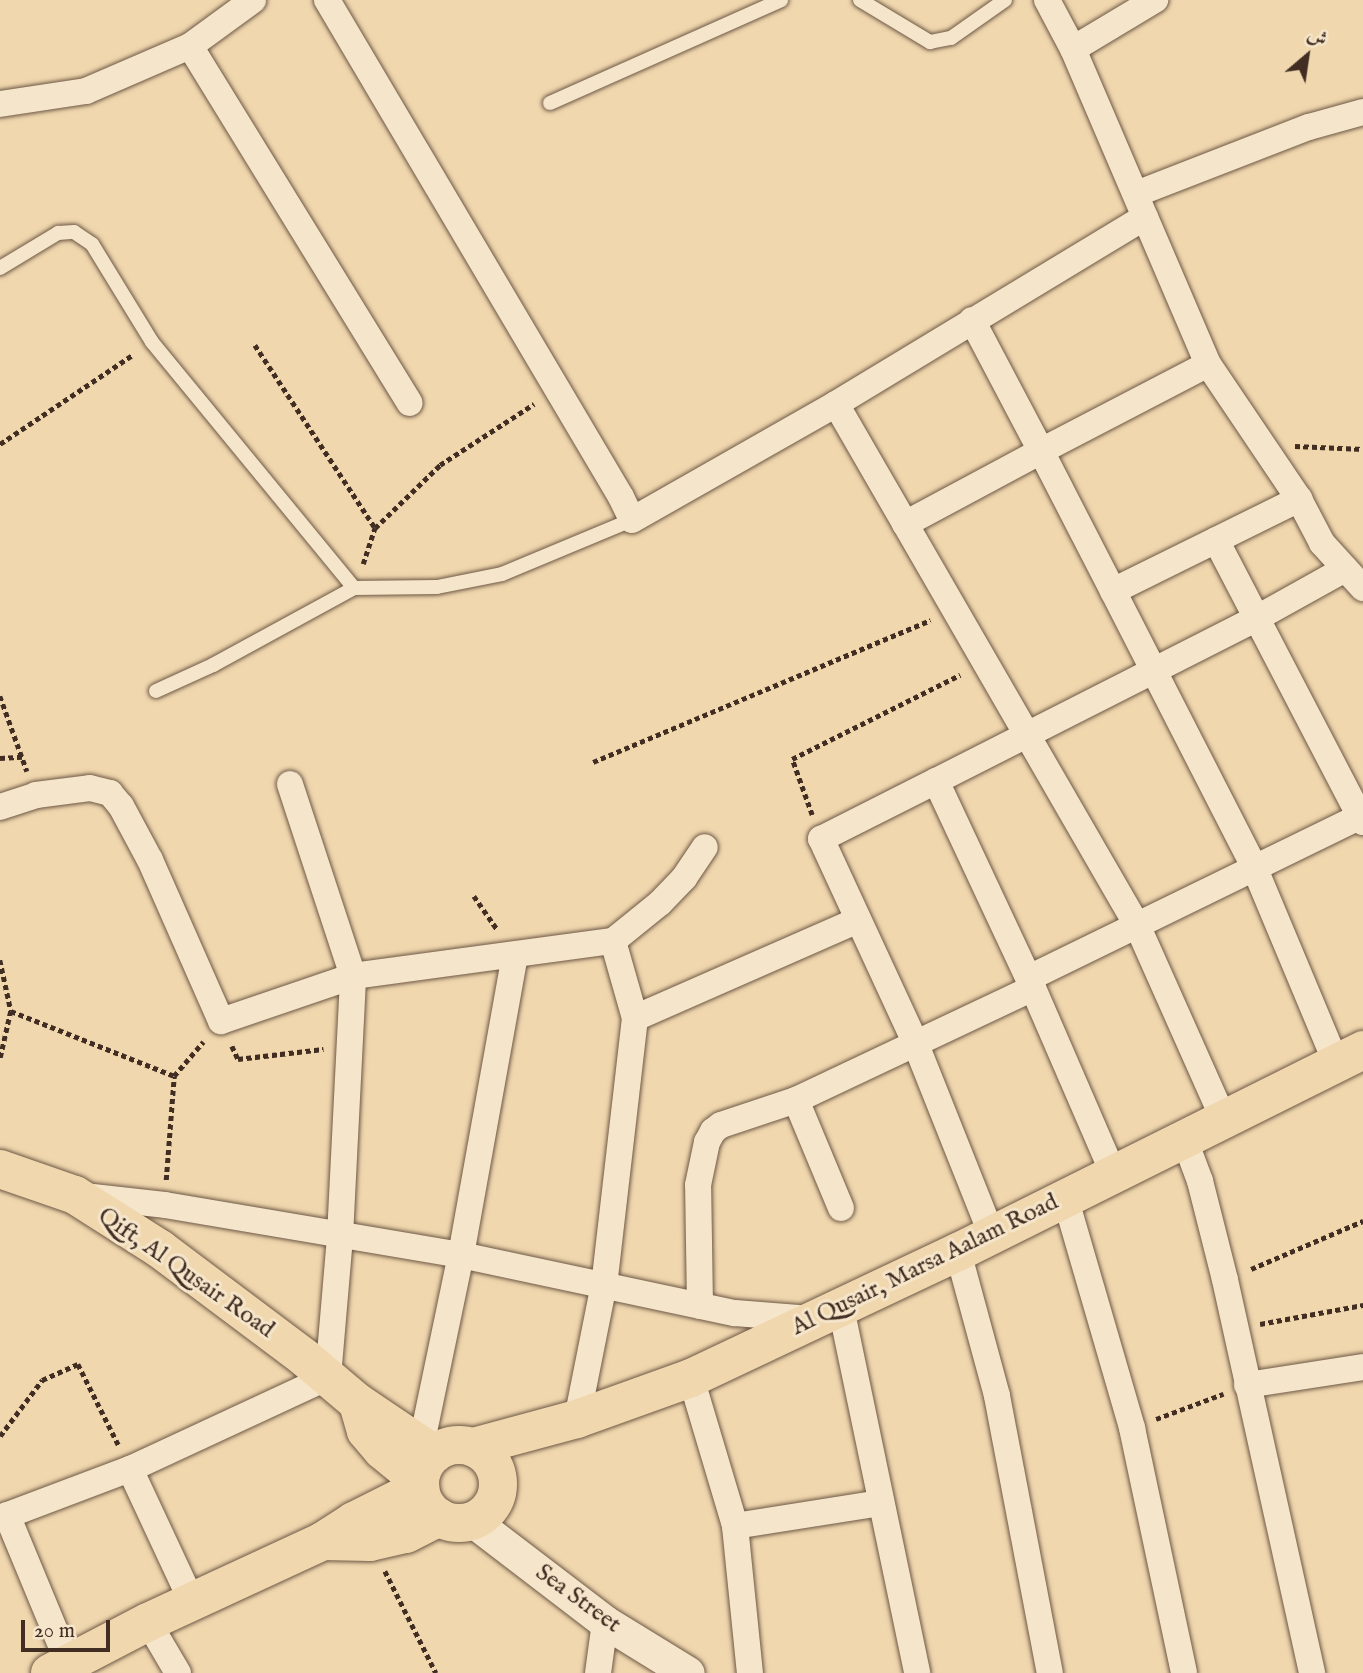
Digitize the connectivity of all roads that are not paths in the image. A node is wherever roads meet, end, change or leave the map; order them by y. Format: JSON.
{"nodes":[{"id":1,"x":253,"y":0,"type":"edge"},
{"id":2,"x":327,"y":0,"type":"edge"},
{"id":3,"x":780,"y":0,"type":"edge"},
{"id":4,"x":860,"y":0,"type":"edge"},
{"id":5,"x":1005,"y":0,"type":"edge"},
{"id":6,"x":1047,"y":0,"type":"edge"},
{"id":7,"x":1155,"y":0,"type":"edge"},
{"id":8,"x":190,"y":46,"type":"junction"},
{"id":9,"x":1073,"y":49,"type":"junction"},
{"id":10,"x":550,"y":103,"type":"dead end"},
{"id":11,"x":0,"y":104,"type":"edge"},
{"id":12,"x":1363,"y":112,"type":"edge"},
{"id":13,"x":1141,"y":205,"type":"junction"},
{"id":14,"x":0,"y":268,"type":"edge"},
{"id":15,"x":972,"y":320,"type":"junction"},
{"id":16,"x":1208,"y":364,"type":"junction"},
{"id":17,"x":410,"y":403,"type":"dead end"},
{"id":18,"x":836,"y":404,"type":"junction"},
{"id":19,"x":1041,"y":451,"type":"junction"},
{"id":20,"x":1299,"y":499,"type":"junction"},
{"id":21,"x":632,"y":520,"type":"junction"},
{"id":22,"x":905,"y":524,"type":"junction"},
{"id":23,"x":1216,"y":540,"type":"junction"},
{"id":24,"x":1345,"y":569,"type":"junction"},
{"id":25,"x":354,"y":588,"type":"junction"},
{"id":26,"x":1363,"y":588,"type":"edge"},
{"id":27,"x":1113,"y":591,"type":"junction"},
{"id":28,"x":1257,"y":618,"type":"junction"},
{"id":29,"x":1154,"y":670,"type":"junction"},
{"id":30,"x":156,"y":691,"type":"dead end"},
{"id":31,"x":1027,"y":736,"type":"junction"},
{"id":32,"x":936,"y":781,"type":"junction"},
{"id":33,"x":290,"y":784,"type":"dead end"},
{"id":34,"x":0,"y":807,"type":"edge"},
{"id":35,"x":1362,"y":818,"type":"edge"},
{"id":36,"x":705,"y":847,"type":"dead end"},
{"id":37,"x":1255,"y":869,"type":"junction"},
{"id":38,"x":856,"y":921,"type":"junction"},
{"id":39,"x":1138,"y":927,"type":"junction"},
{"id":40,"x":613,"y":941,"type":"junction"},
{"id":41,"x":515,"y":955,"type":"junction"},
{"id":42,"x":353,"y":976,"type":"junction"},
{"id":43,"x":1031,"y":983,"type":"junction"},
{"id":44,"x":635,"y":1018,"type":"junction"},
{"id":45,"x":915,"y":1042,"type":"junction"},
{"id":46,"x":1349,"y":1056,"type":"edge"},
{"id":47,"x":796,"y":1100,"type":"junction"},
{"id":48,"x":1221,"y":1120,"type":"junction"},
{"id":49,"x":1184,"y":1138,"type":"junction"},
{"id":50,"x":0,"y":1169,"type":"edge"},
{"id":51,"x":1113,"y":1173,"type":"junction"},
{"id":52,"x":75,"y":1195,"type":"junction"},
{"id":53,"x":1065,"y":1197,"type":"junction"},
{"id":54,"x":841,"y":1208,"type":"dead end"},
{"id":55,"x":991,"y":1233,"type":"junction"},
{"id":56,"x":340,"y":1236,"type":"junction"},
{"id":57,"x":958,"y":1252,"type":"junction"},
{"id":58,"x":461,"y":1255,"type":"junction"},
{"id":59,"x":604,"y":1284,"type":"junction"},
{"id":60,"x":700,"y":1307,"type":"junction"},
{"id":61,"x":828,"y":1314,"type":"junction"},
{"id":62,"x":1363,"y":1367,"type":"edge"},
{"id":63,"x":328,"y":1377,"type":"junction"},
{"id":64,"x":691,"y":1378,"type":"junction"},
{"id":65,"x":1247,"y":1385,"type":"junction"},
{"id":66,"x":576,"y":1419,"type":"junction"},
{"id":67,"x":473,"y":1447,"type":"junction"},
{"id":68,"x":130,"y":1469,"type":"junction"},
{"id":69,"x":434,"y":1484,"type":"junction"},
{"id":70,"x":881,"y":1503,"type":"junction"},
{"id":71,"x":3,"y":1516,"type":"edge"},
{"id":72,"x":735,"y":1526,"type":"junction"},
{"id":73,"x":323,"y":1541,"type":"junction"},
{"id":74,"x":192,"y":1602,"type":"junction"},
{"id":75,"x":148,"y":1622,"type":"junction"},
{"id":76,"x":605,"y":1622,"type":"junction"},
{"id":77,"x":59,"y":1668,"type":"edge"},
{"id":78,"x":178,"y":1673,"type":"edge"},
{"id":79,"x":598,"y":1673,"type":"edge"},
{"id":80,"x":688,"y":1673,"type":"edge"},
{"id":81,"x":750,"y":1673,"type":"edge"},
{"id":82,"x":917,"y":1673,"type":"edge"},
{"id":83,"x":1050,"y":1673,"type":"edge"},
{"id":84,"x":1184,"y":1673,"type":"edge"},
{"id":85,"x":1312,"y":1673,"type":"edge"}],
"edges":[{"from":1,"to":8,"type":"street"},
{"from":2,"to":21,"type":"street"},
{"from":3,"to":10,"type":"lane"},
{"from":4,"to":5,"type":"lane"},
{"from":6,"to":9,"type":"street"},
{"from":7,"to":9,"type":"street"},
{"from":8,"to":11,"type":"street"},
{"from":8,"to":17,"type":"street"},
{"from":9,"to":13,"type":"street"},
{"from":12,"to":13,"type":"street"},
{"from":13,"to":15,"type":"street"},
{"from":13,"to":16,"type":"street"},
{"from":14,"to":25,"type":"lane"},
{"from":15,"to":18,"type":"street"},
{"from":15,"to":19,"type":"street"},
{"from":16,"to":19,"type":"street"},
{"from":16,"to":20,"type":"street"},
{"from":18,"to":21,"type":"street"},
{"from":18,"to":22,"type":"street"},
{"from":19,"to":22,"type":"street"},
{"from":19,"to":27,"type":"street"},
{"from":20,"to":23,"type":"street"},
{"from":20,"to":24,"type":"street"},
{"from":21,"to":25,"type":"lane"},
{"from":22,"to":31,"type":"street"},
{"from":23,"to":27,"type":"street"},
{"from":23,"to":28,"type":"street"},
{"from":24,"to":26,"type":"street"},
{"from":24,"to":28,"type":"street"},
{"from":25,"to":30,"type":"lane"},
{"from":27,"to":29,"type":"street"},
{"from":28,"to":29,"type":"street"},
{"from":28,"to":35,"type":"street"},
{"from":29,"to":31,"type":"street"},
{"from":29,"to":37,"type":"street"},
{"from":31,"to":32,"type":"street"},
{"from":31,"to":39,"type":"street"},
{"from":32,"to":38,"type":"street"},
{"from":32,"to":43,"type":"street"},
{"from":33,"to":42,"type":"street"},
{"from":34,"to":42,"type":"street"},
{"from":35,"to":37,"type":"street"},
{"from":36,"to":40,"type":"street"},
{"from":37,"to":39,"type":"street"},
{"from":37,"to":46,"type":"street"},
{"from":38,"to":44,"type":"street"},
{"from":38,"to":45,"type":"street"},
{"from":39,"to":43,"type":"street"},
{"from":39,"to":48,"type":"street"},
{"from":40,"to":41,"type":"street"},
{"from":40,"to":44,"type":"street"},
{"from":41,"to":42,"type":"street"},
{"from":41,"to":58,"type":"street"},
{"from":42,"to":56,"type":"street"},
{"from":43,"to":45,"type":"street"},
{"from":43,"to":51,"type":"street"},
{"from":44,"to":59,"type":"street"},
{"from":45,"to":47,"type":"street"},
{"from":45,"to":55,"type":"street"},
{"from":46,"to":48,"type":"main road","name":"Al Qusair, Marsa Aalam Road"},
{"from":47,"to":54,"type":"street"},
{"from":47,"to":60,"type":"street"},
{"from":48,"to":49,"type":"main road","name":"Al Qusair, Marsa Aalam Road"},
{"from":49,"to":51,"type":"main road","name":"Al Qusair, Marsa Aalam Road"},
{"from":49,"to":65,"type":"street"},
{"from":50,"to":52,"type":"main road","name":"Qift, Al Qusair Road"},
{"from":51,"to":53,"type":"main road","name":"Al Qusair, Marsa Aalam Road"},
{"from":52,"to":56,"type":"street"},
{"from":52,"to":63,"type":"main road","name":"Qift, Al Qusair Road"},
{"from":53,"to":55,"type":"main road","name":"Al Qusair, Marsa Aalam Road"},
{"from":53,"to":84,"type":"street"},
{"from":55,"to":57,"type":"main road","name":"Al Qusair, Marsa Aalam Road"},
{"from":56,"to":58,"type":"street"},
{"from":56,"to":63,"type":"street"},
{"from":57,"to":61,"type":"main road","name":"Al Qusair, Marsa Aalam Road"},
{"from":57,"to":83,"type":"street"},
{"from":58,"to":59,"type":"street"},
{"from":58,"to":69,"type":"street"},
{"from":59,"to":60,"type":"street"},
{"from":59,"to":66,"type":"street"},
{"from":60,"to":61,"type":"street"},
{"from":61,"to":64,"type":"main road","name":"Al Qusair, Marsa Aalam Road"},
{"from":61,"to":70,"type":"street"},
{"from":62,"to":65,"type":"street"},
{"from":63,"to":68,"type":"street"},
{"from":63,"to":69,"type":"main road","name":"Qift, Al Qusair Road"},
{"from":64,"to":66,"type":"main road","name":"Al Qusair, Marsa Aalam Road"},
{"from":64,"to":72,"type":"street"},
{"from":65,"to":85,"type":"street"},
{"from":66,"to":67,"type":"main road","name":"Al Qusair, Marsa Aalam Road"},
{"from":67,"to":69,"type":"main road","name":"Al Qusair, Marsa Aalam Road"},
{"from":67,"to":69,"type":"main road"},
{"from":68,"to":71,"type":"street"},
{"from":68,"to":74,"type":"street"},
{"from":69,"to":73,"type":"main road"},
{"from":69,"to":73,"type":"main road"},
{"from":69,"to":76,"type":"street","name":"Sea Street"},
{"from":70,"to":72,"type":"street"},
{"from":70,"to":82,"type":"street"},
{"from":71,"to":77,"type":"street"},
{"from":72,"to":81,"type":"street"},
{"from":73,"to":74,"type":"main road"},
{"from":74,"to":75,"type":"main road"},
{"from":75,"to":77,"type":"main road"},
{"from":75,"to":78,"type":"street"},
{"from":76,"to":79,"type":"street"},
{"from":76,"to":80,"type":"street","name":"Sea Street"}]}
